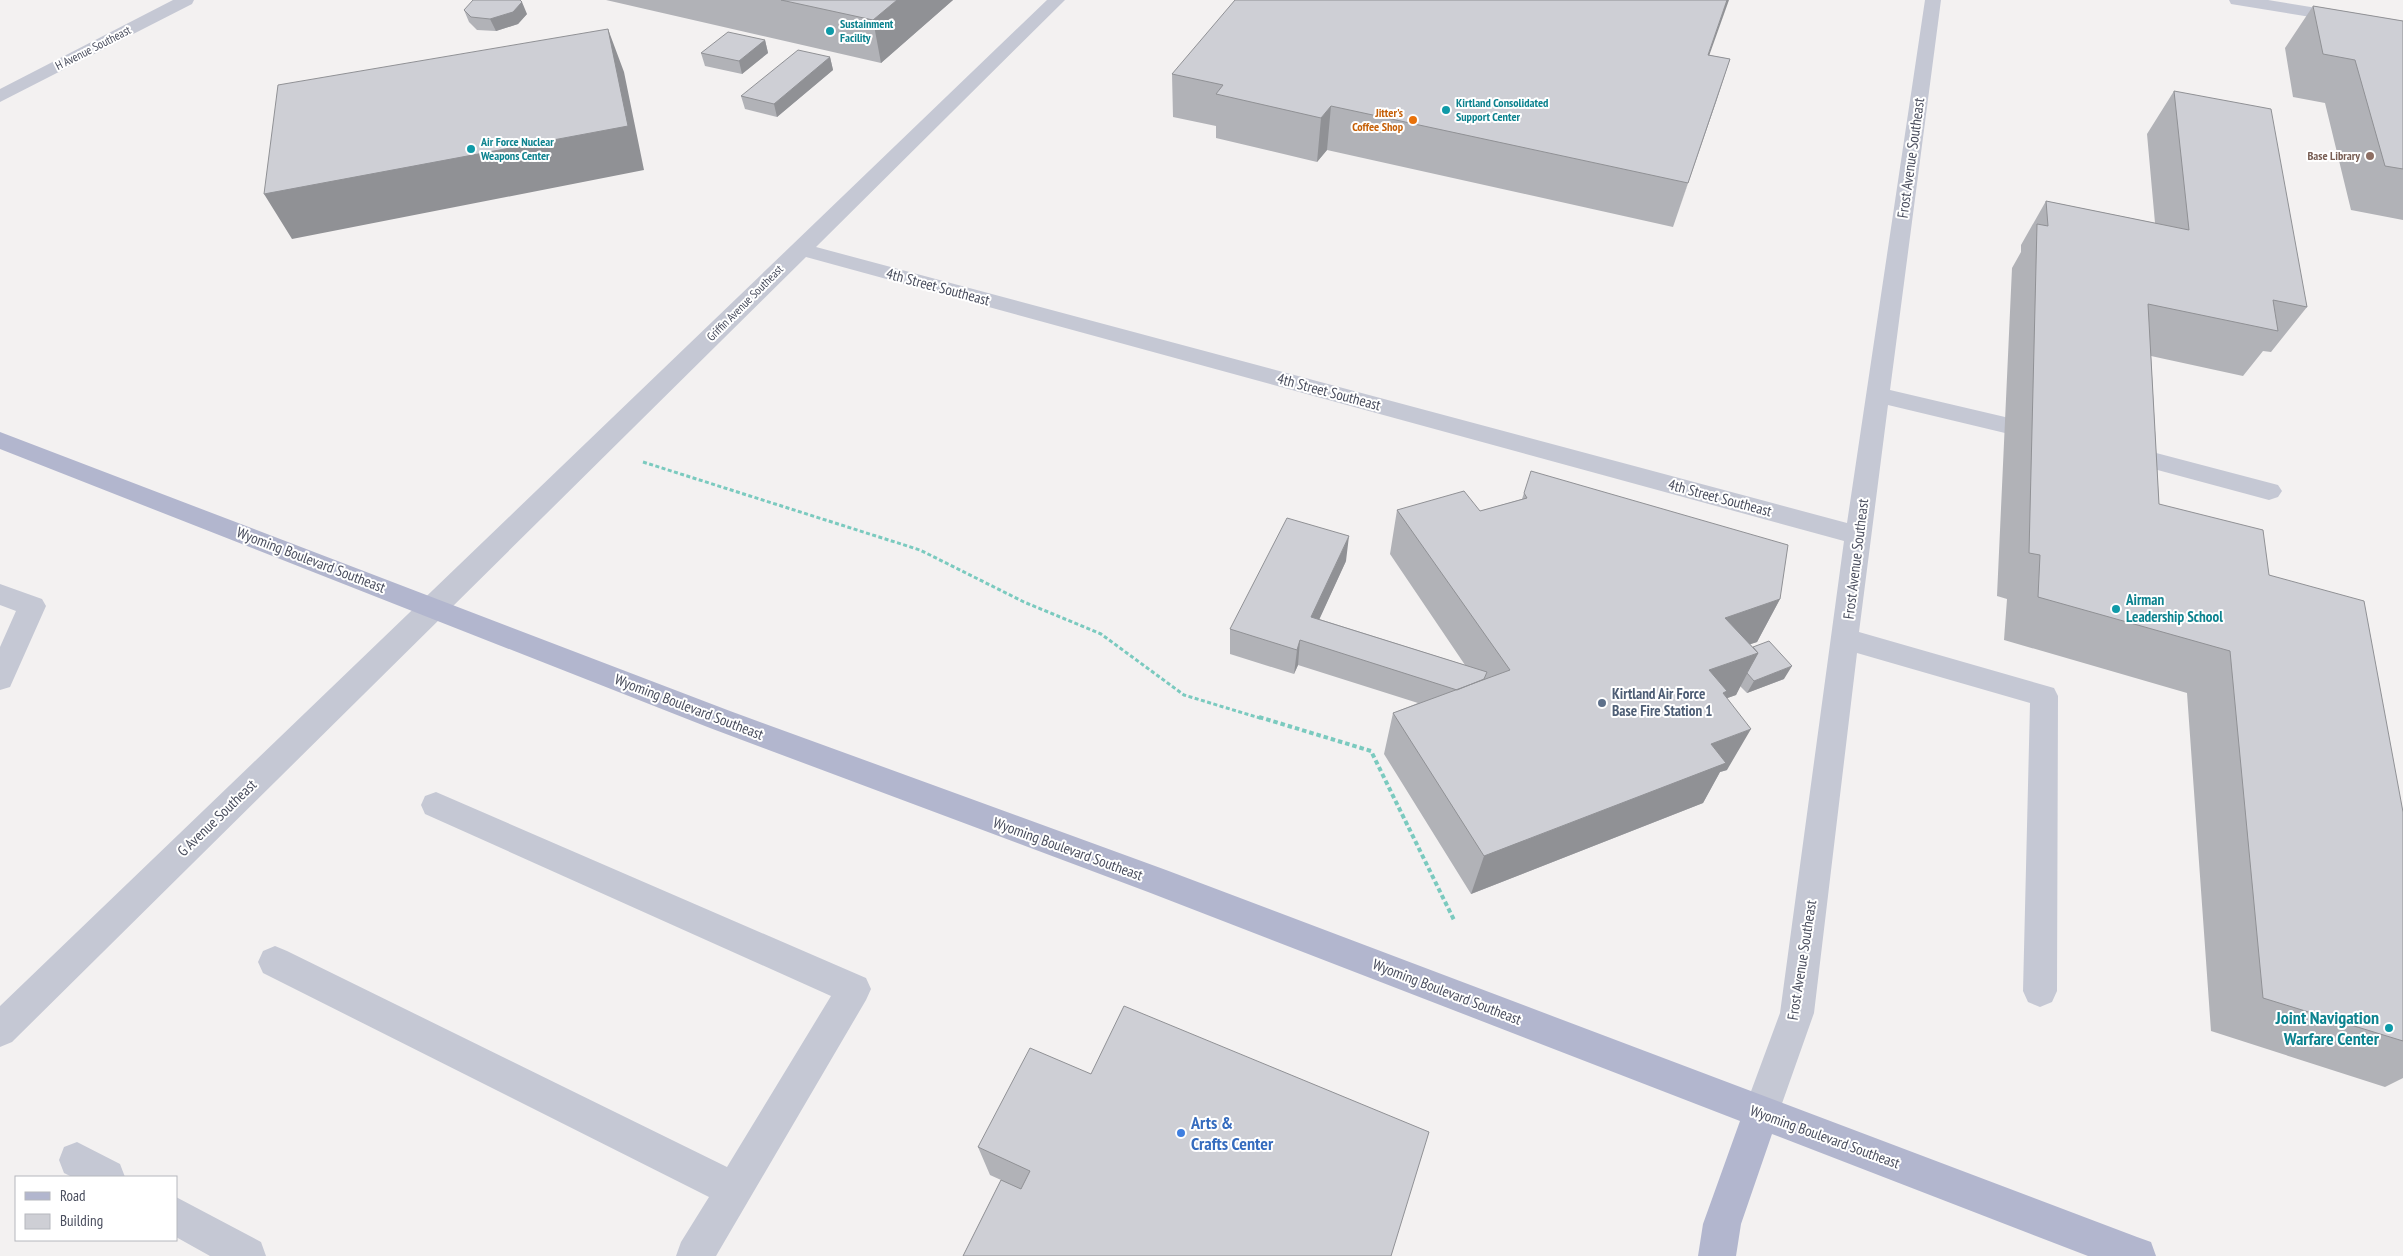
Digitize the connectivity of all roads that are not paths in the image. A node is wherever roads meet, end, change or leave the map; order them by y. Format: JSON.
{"nodes":[{"id":1,"x":186,"y":0,"type":"edge"},
{"id":2,"x":1057,"y":0,"type":"edge"},
{"id":3,"x":1933,"y":0,"type":"edge"},
{"id":4,"x":2237,"y":0,"type":"edge"},
{"id":5,"x":2329,"y":8,"type":"edge"},
{"id":6,"x":2403,"y":27,"type":"edge"},
{"id":7,"x":0,"y":96,"type":"edge"},
{"id":8,"x":799,"y":249,"type":"junction"},
{"id":9,"x":1878,"y":395,"type":"junction"},
{"id":10,"x":2005,"y":425,"type":"dead end"},
{"id":11,"x":0,"y":440,"type":"edge"},
{"id":12,"x":2120,"y":452,"type":"edge"},
{"id":13,"x":2269,"y":491,"type":"dead end"},
{"id":14,"x":1858,"y":535,"type":"junction"},
{"id":15,"x":0,"y":594,"type":"edge"},
{"id":16,"x":434,"y":608,"type":"junction"},
{"id":17,"x":1845,"y":639,"type":"junction"},
{"id":18,"x":0,"y":679,"type":"edge"},
{"id":19,"x":436,"y":805,"type":"dead end"},
{"id":20,"x":275,"y":962,"type":"dead end"},
{"id":21,"x":2040,"y":991,"type":"dead end"},
{"id":22,"x":0,"y":1030,"type":"edge"},
{"id":23,"x":1760,"y":1113,"type":"junction"},
{"id":24,"x":734,"y":1190,"type":"junction"},
{"id":25,"x":178,"y":1217,"type":"edge"},
{"id":26,"x":247,"y":1256,"type":"edge"},
{"id":27,"x":695,"y":1256,"type":"edge"},
{"id":28,"x":1717,"y":1256,"type":"edge"},
{"id":29,"x":2137,"y":1256,"type":"edge"}],
"edges":[{"from":1,"to":7,"type":"street","name":"H Avenue Southeast"},
{"from":2,"to":8,"type":"street","name":"Griffin Avenue Southeast"},
{"from":3,"to":9,"type":"street","name":"Frost Avenue Southeast"},
{"from":4,"to":5,"type":"street"},
{"from":5,"to":6,"type":"street"},
{"from":8,"to":14,"type":"street","name":"4th Street Southeast"},
{"from":8,"to":16,"type":"street","name":"Griffin Avenue Southeast"},
{"from":9,"to":10,"type":"street"},
{"from":9,"to":14,"type":"street","name":"Frost Avenue Southeast"},
{"from":11,"to":16,"type":"main road","name":"Wyoming Boulevard Southeast"},
{"from":12,"to":13,"type":"street"},
{"from":14,"to":17,"type":"street","name":"Frost Avenue Southeast"},
{"from":15,"to":18,"type":"street"},
{"from":16,"to":22,"type":"street","name":"G Avenue Southeast"},
{"from":16,"to":23,"type":"main road","name":"Wyoming Boulevard Southeast"},
{"from":17,"to":21,"type":"street"},
{"from":17,"to":23,"type":"street","name":"Frost Avenue Southeast"},
{"from":19,"to":24,"type":"street"},
{"from":20,"to":24,"type":"street"},
{"from":23,"to":28,"type":"main road"},
{"from":23,"to":29,"type":"main road","name":"Wyoming Boulevard Southeast"},
{"from":24,"to":27,"type":"street"},
{"from":25,"to":26,"type":"street"}]}
